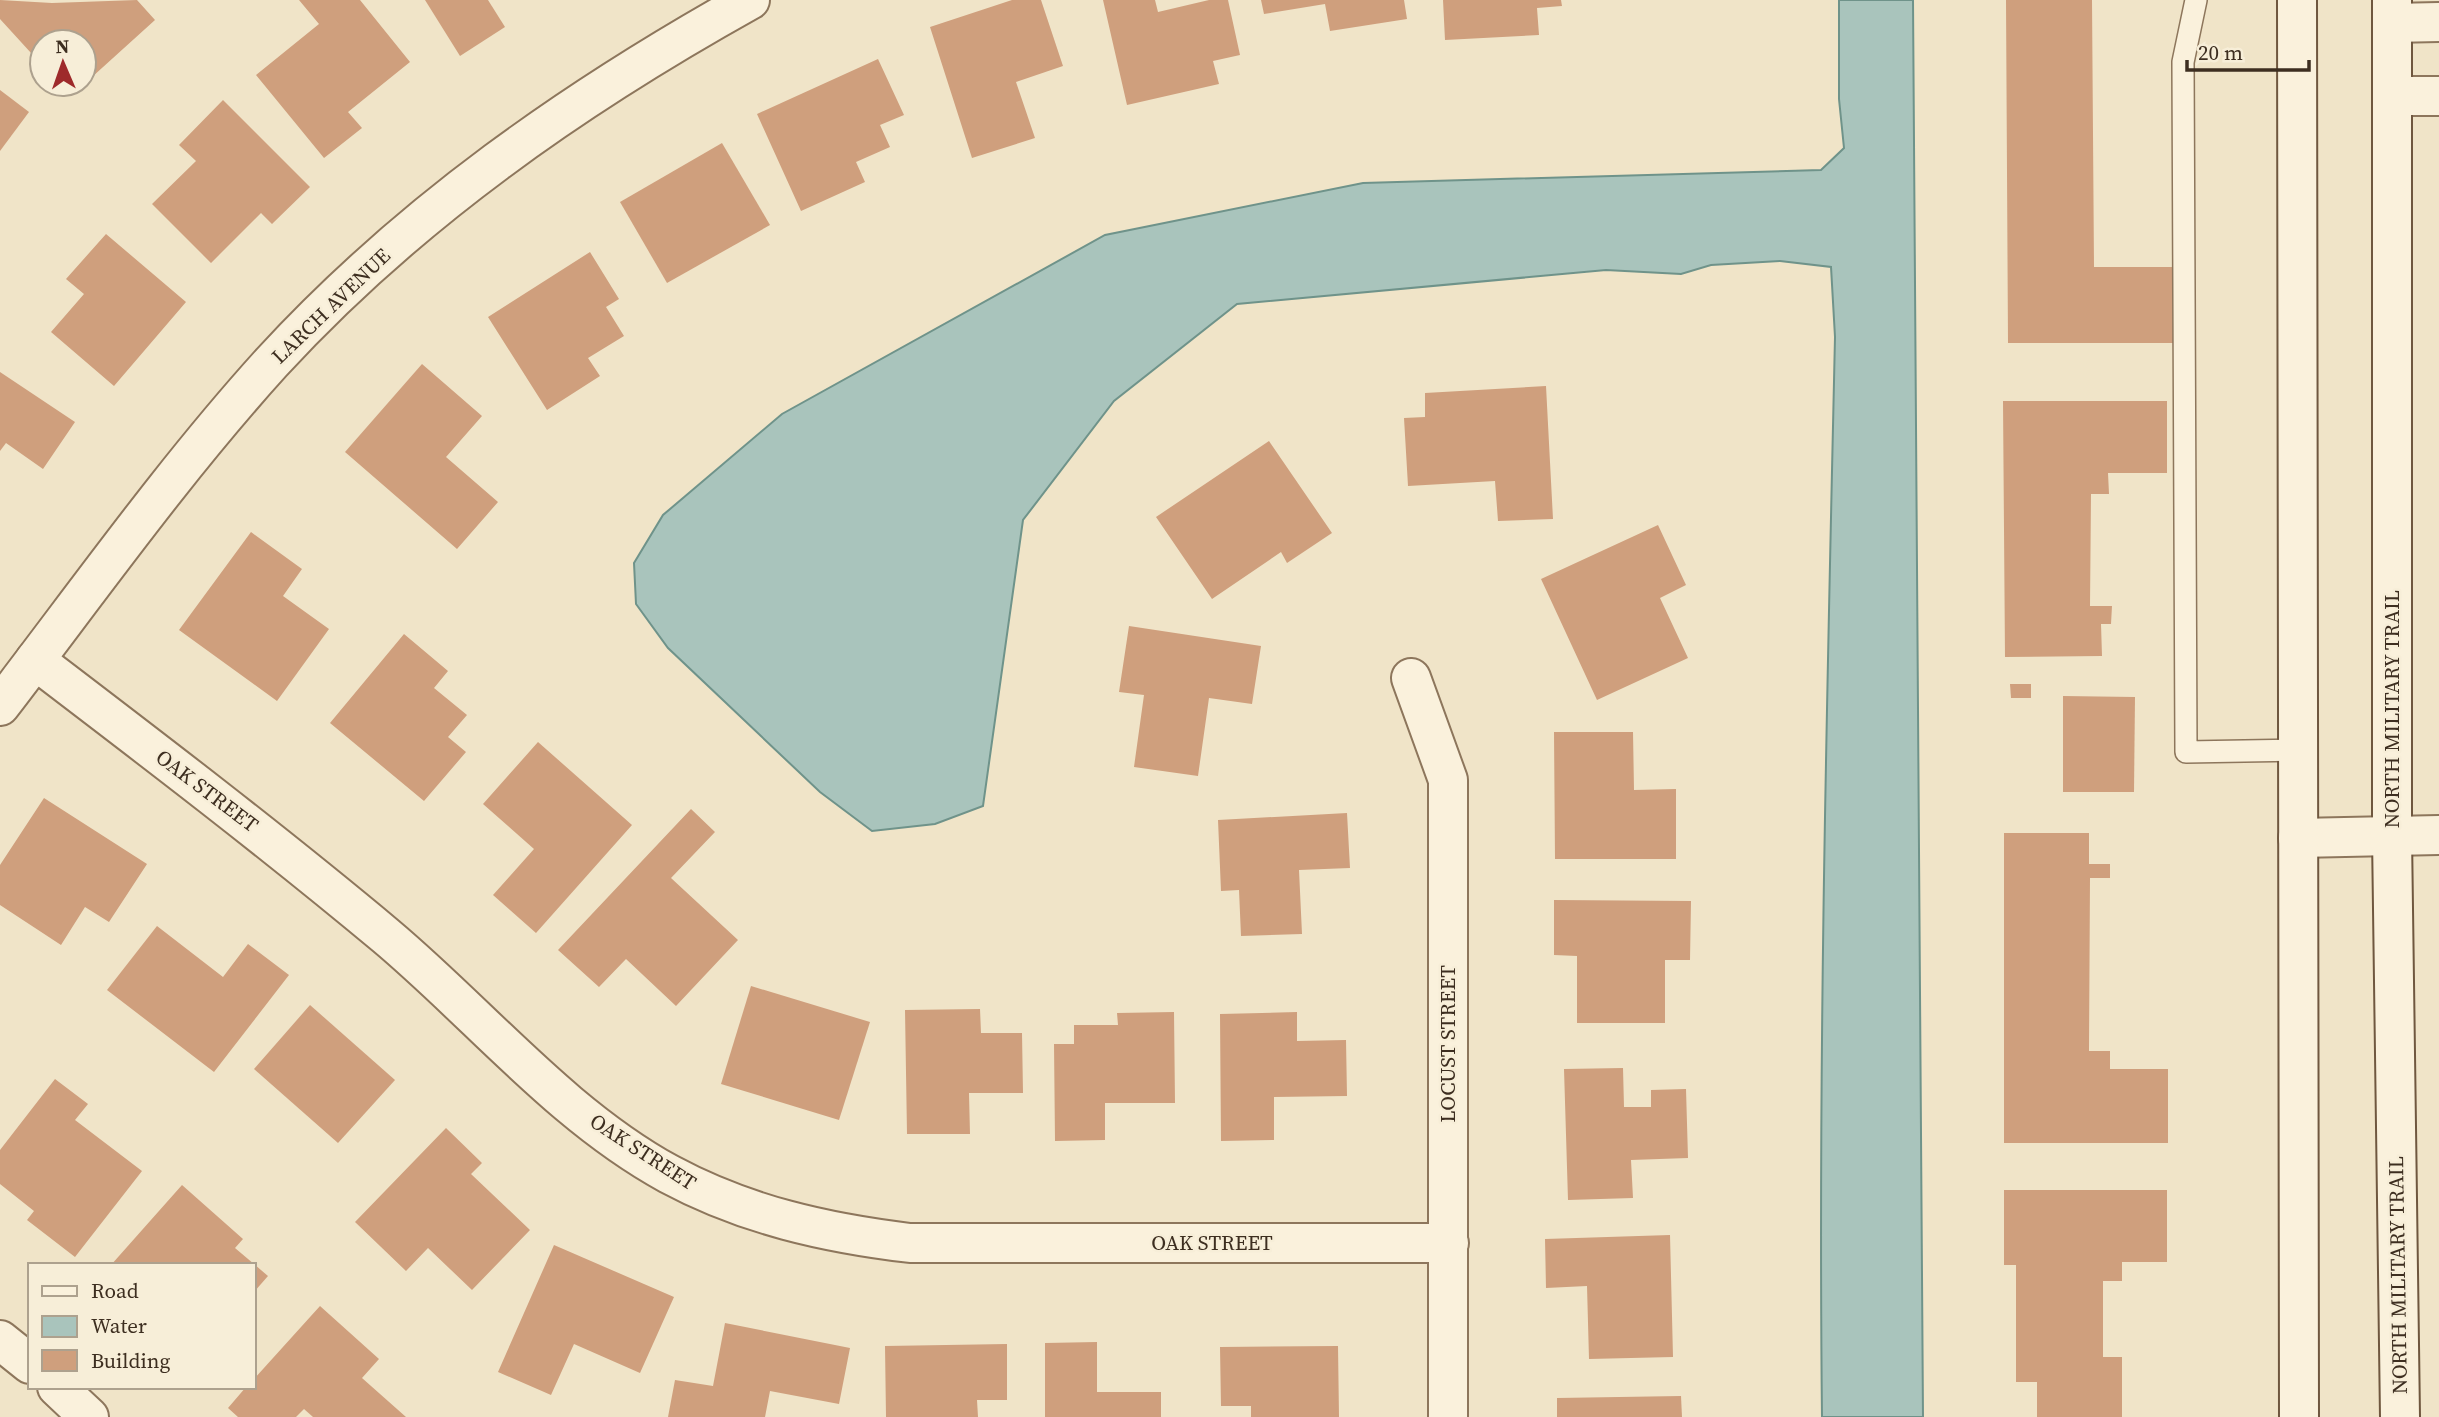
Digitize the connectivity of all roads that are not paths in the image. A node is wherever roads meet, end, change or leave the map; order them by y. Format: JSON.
{"nodes":[{"id":1,"x":750,"y":0,"type":"edge"},
{"id":2,"x":2196,"y":0,"type":"edge"},
{"id":3,"x":2297,"y":0,"type":"edge"},
{"id":4,"x":2392,"y":11,"type":"edge"},
{"id":5,"x":2439,"y":22,"type":"edge"},
{"id":6,"x":2392,"y":96,"type":"junction"},
{"id":7,"x":2439,"y":96,"type":"edge"},
{"id":8,"x":35,"y":660,"type":"junction"},
{"id":9,"x":1411,"y":678,"type":"dead end"},
{"id":10,"x":0,"y":706,"type":"edge"},
{"id":11,"x":2298,"y":750,"type":"junction"},
{"id":12,"x":2439,"y":835,"type":"edge"},
{"id":13,"x":2392,"y":836,"type":"junction"},
{"id":14,"x":2298,"y":838,"type":"junction"},
{"id":15,"x":1449,"y":1243,"type":"junction"},
{"id":16,"x":0,"y":1340,"type":"edge"},
{"id":17,"x":28,"y":1362,"type":"edge"},
{"id":18,"x":59,"y":1389,"type":"edge"},
{"id":19,"x":89,"y":1417,"type":"edge"},
{"id":20,"x":1448,"y":1417,"type":"edge"},
{"id":21,"x":2299,"y":1417,"type":"edge"},
{"id":22,"x":2400,"y":1417,"type":"edge"}],
"edges":[{"from":1,"to":8,"type":"street","name":"LARCH AVENUE"},
{"from":2,"to":11,"type":"lane"},
{"from":3,"to":11,"type":"street"},
{"from":4,"to":5,"type":"street"},
{"from":4,"to":6,"type":"street","name":"NORTH MILITARY TRAIL"},
{"from":6,"to":7,"type":"street"},
{"from":6,"to":13,"type":"street","name":"NORTH MILITARY TRAIL"},
{"from":8,"to":10,"type":"street","name":"LARCH AVENUE"},
{"from":8,"to":15,"type":"street","name":"OAK STREET"},
{"from":9,"to":15,"type":"street","name":"LOCUST STREET"},
{"from":11,"to":14,"type":"street"},
{"from":12,"to":13,"type":"street"},
{"from":13,"to":14,"type":"street"},
{"from":13,"to":22,"type":"street","name":"NORTH MILITARY TRAIL"},
{"from":14,"to":21,"type":"street"},
{"from":15,"to":20,"type":"street","name":"LOCUST STREET"},
{"from":16,"to":17,"type":"street"},
{"from":18,"to":19,"type":"street"}]}
